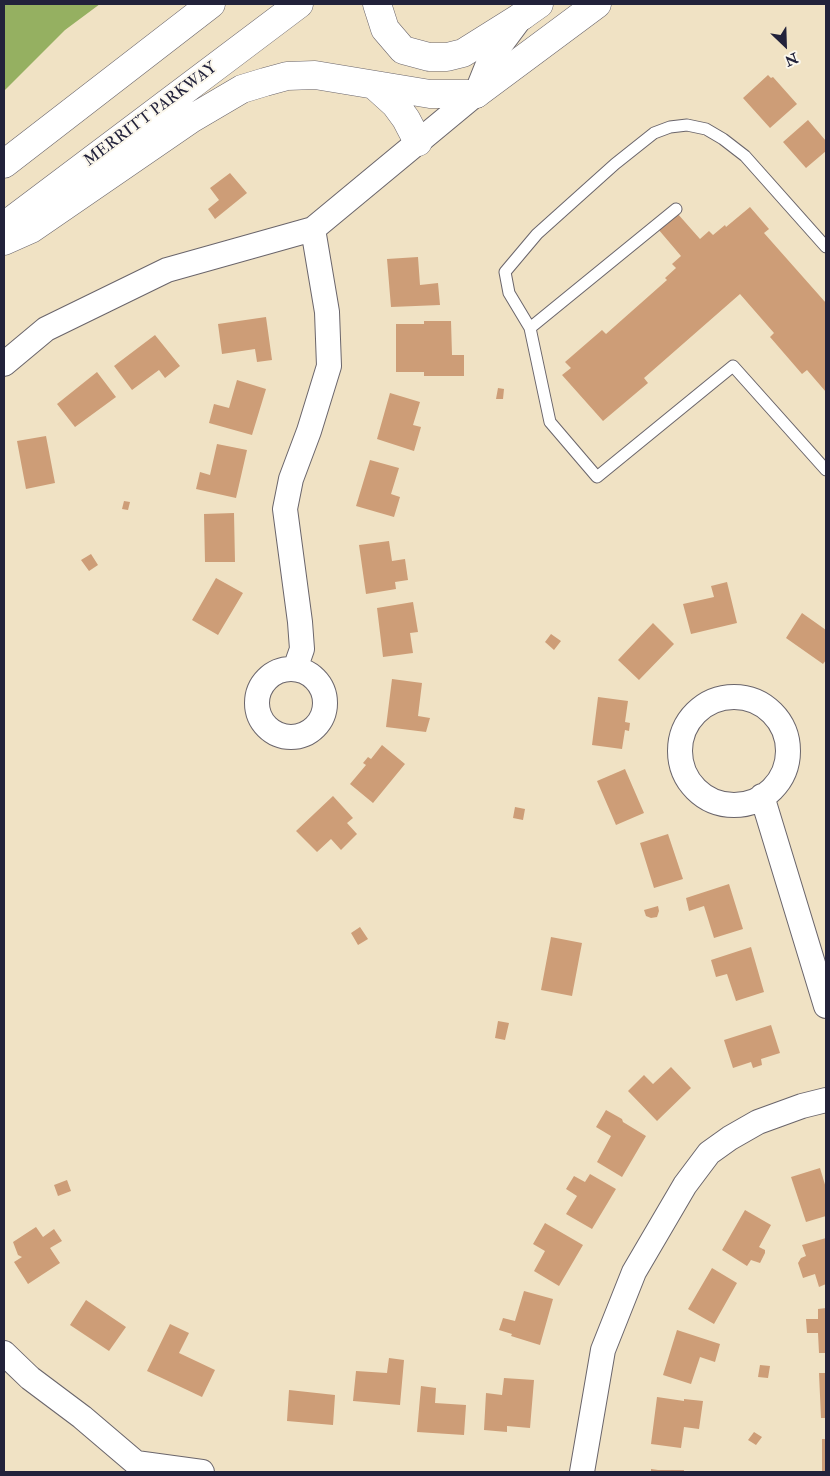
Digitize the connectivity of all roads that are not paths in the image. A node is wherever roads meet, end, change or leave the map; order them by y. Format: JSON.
{"nodes":[{"id":1,"x":189,"y":4,"type":"edge"},
{"id":2,"x":211,"y":4,"type":"edge"},
{"id":3,"x":299,"y":4,"type":"edge"},
{"id":4,"x":377,"y":4,"type":"edge"},
{"id":5,"x":597,"y":4,"type":"edge"},
{"id":6,"x":531,"y":10,"type":"edge"},
{"id":7,"x":131,"y":66,"type":"junction"},
{"id":8,"x":374,"y":85,"type":"junction"},
{"id":9,"x":476,"y":94,"type":"junction"},
{"id":10,"x":418,"y":142,"type":"junction"},
{"id":11,"x":4,"y":164,"type":"edge"},
{"id":12,"x":676,"y":209,"type":"dead end"},
{"id":13,"x":4,"y":226,"type":"edge"},
{"id":14,"x":313,"y":229,"type":"junction"},
{"id":15,"x":4,"y":240,"type":"edge"},
{"id":16,"x":826,"y":247,"type":"edge"},
{"id":17,"x":530,"y":328,"type":"junction"},
{"id":18,"x":4,"y":364,"type":"edge"},
{"id":19,"x":826,"y":470,"type":"edge"},
{"id":20,"x":295,"y":669,"type":"dead end"},
{"id":21,"x":762,"y":796,"type":"junction"},
{"id":22,"x":826,"y":1006,"type":"edge"},
{"id":23,"x":826,"y":1100,"type":"edge"},
{"id":24,"x":4,"y":1353,"type":"edge"},
{"id":25,"x":139,"y":1467,"type":"edge"},
{"id":26,"x":202,"y":1472,"type":"edge"},
{"id":27,"x":582,"y":1472,"type":"edge"}],
"edges":[{"from":1,"to":7,"type":"main road"},
{"from":2,"to":7,"type":"main road"},
{"from":3,"to":13,"type":"main road","name":"MERRITT PARKWAY"},
{"from":4,"to":6,"type":"main road"},
{"from":5,"to":9,"type":"main road"},
{"from":6,"to":9,"type":"street"},
{"from":7,"to":11,"type":"main road"},
{"from":8,"to":9,"type":"main road"},
{"from":8,"to":10,"type":"main road"},
{"from":8,"to":15,"type":"main road"},
{"from":9,"to":10,"type":"street"},
{"from":10,"to":14,"type":"street"},
{"from":12,"to":17,"type":"lane"},
{"from":14,"to":18,"type":"street"},
{"from":14,"to":20,"type":"street"},
{"from":16,"to":17,"type":"lane"},
{"from":17,"to":19,"type":"lane"},
{"from":21,"to":21,"type":"street"},
{"from":21,"to":22,"type":"street"},
{"from":23,"to":27,"type":"street"},
{"from":24,"to":25,"type":"street"},
{"from":25,"to":26,"type":"street"}]}
